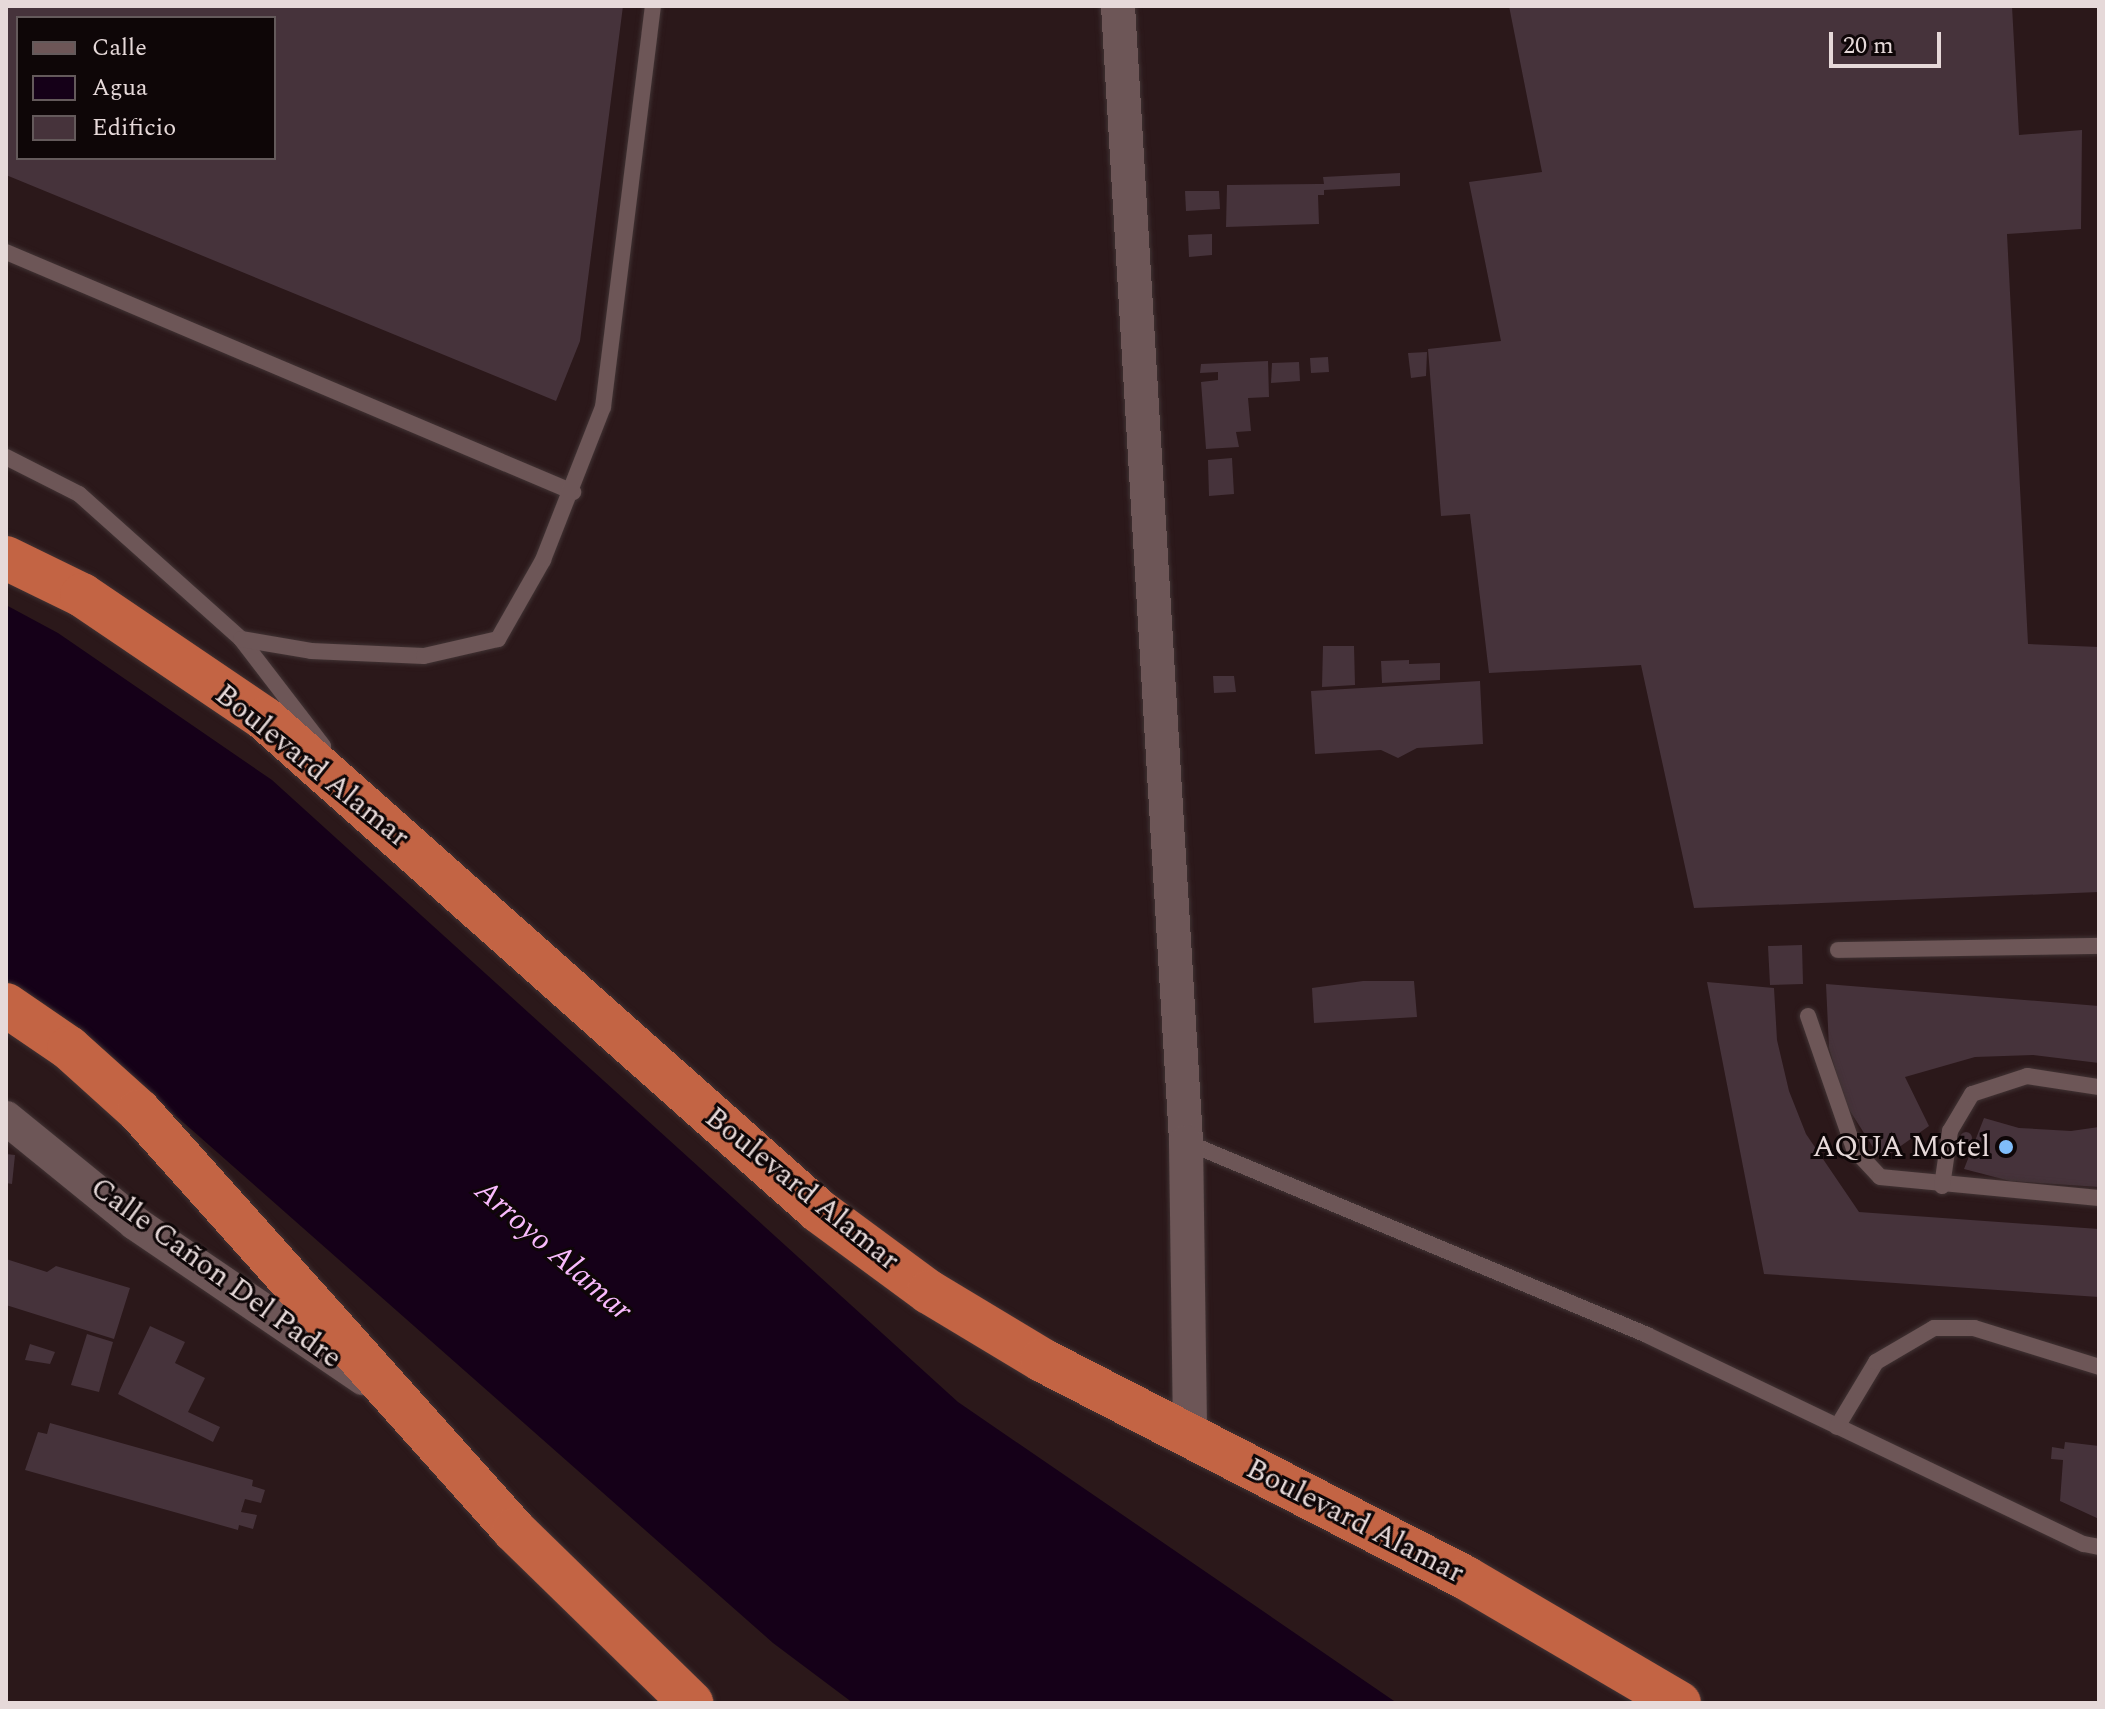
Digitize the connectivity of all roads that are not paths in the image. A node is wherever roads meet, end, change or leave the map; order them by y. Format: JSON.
{"nodes":[{"id":1,"x":653,"y":6,"type":"edge"},
{"id":2,"x":1118,"y":6,"type":"edge"},
{"id":3,"x":6,"y":252,"type":"edge"},
{"id":4,"x":6,"y":457,"type":"edge"},
{"id":5,"x":573,"y":492,"type":"junction"},
{"id":6,"x":6,"y":558,"type":"edge"},
{"id":7,"x":241,"y":639,"type":"junction"},
{"id":8,"x":377,"y":818,"type":"junction"},
{"id":9,"x":2099,"y":946,"type":"edge"},
{"id":10,"x":1838,"y":950,"type":"dead end"},
{"id":11,"x":6,"y":1005,"type":"edge"},
{"id":12,"x":1808,"y":1016,"type":"dead end"},
{"id":13,"x":2099,"y":1087,"type":"edge"},
{"id":14,"x":6,"y":1118,"type":"edge"},
{"id":15,"x":1186,"y":1142,"type":"junction"},
{"id":16,"x":1942,"y":1186,"type":"junction"},
{"id":17,"x":2099,"y":1198,"type":"edge"},
{"id":18,"x":2099,"y":1367,"type":"edge"},
{"id":19,"x":390,"y":1396,"type":"junction"},
{"id":20,"x":1837,"y":1427,"type":"junction"},
{"id":21,"x":1190,"y":1434,"type":"junction"},
{"id":22,"x":2099,"y":1547,"type":"edge"},
{"id":23,"x":691,"y":1703,"type":"edge"},
{"id":24,"x":1679,"y":1703,"type":"edge"}],
"edges":[{"from":1,"to":5,"type":"lane"},
{"from":2,"to":15,"type":"street"},
{"from":3,"to":5,"type":"lane"},
{"from":4,"to":7,"type":"lane"},
{"from":5,"to":7,"type":"lane"},
{"from":6,"to":8,"type":"highway","name":"Boulevard Alamar"},
{"from":7,"to":8,"type":"lane"},
{"from":8,"to":21,"type":"highway","name":"Boulevard Alamar"},
{"from":9,"to":10,"type":"lane"},
{"from":11,"to":19,"type":"highway"},
{"from":12,"to":16,"type":"lane"},
{"from":13,"to":16,"type":"lane"},
{"from":14,"to":19,"type":"street","name":"Calle Cañon Del Padre"},
{"from":15,"to":20,"type":"lane"},
{"from":15,"to":21,"type":"street"},
{"from":16,"to":17,"type":"lane"},
{"from":18,"to":20,"type":"lane"},
{"from":19,"to":23,"type":"highway"},
{"from":20,"to":22,"type":"lane"},
{"from":21,"to":24,"type":"highway","name":"Boulevard Alamar"}]}
